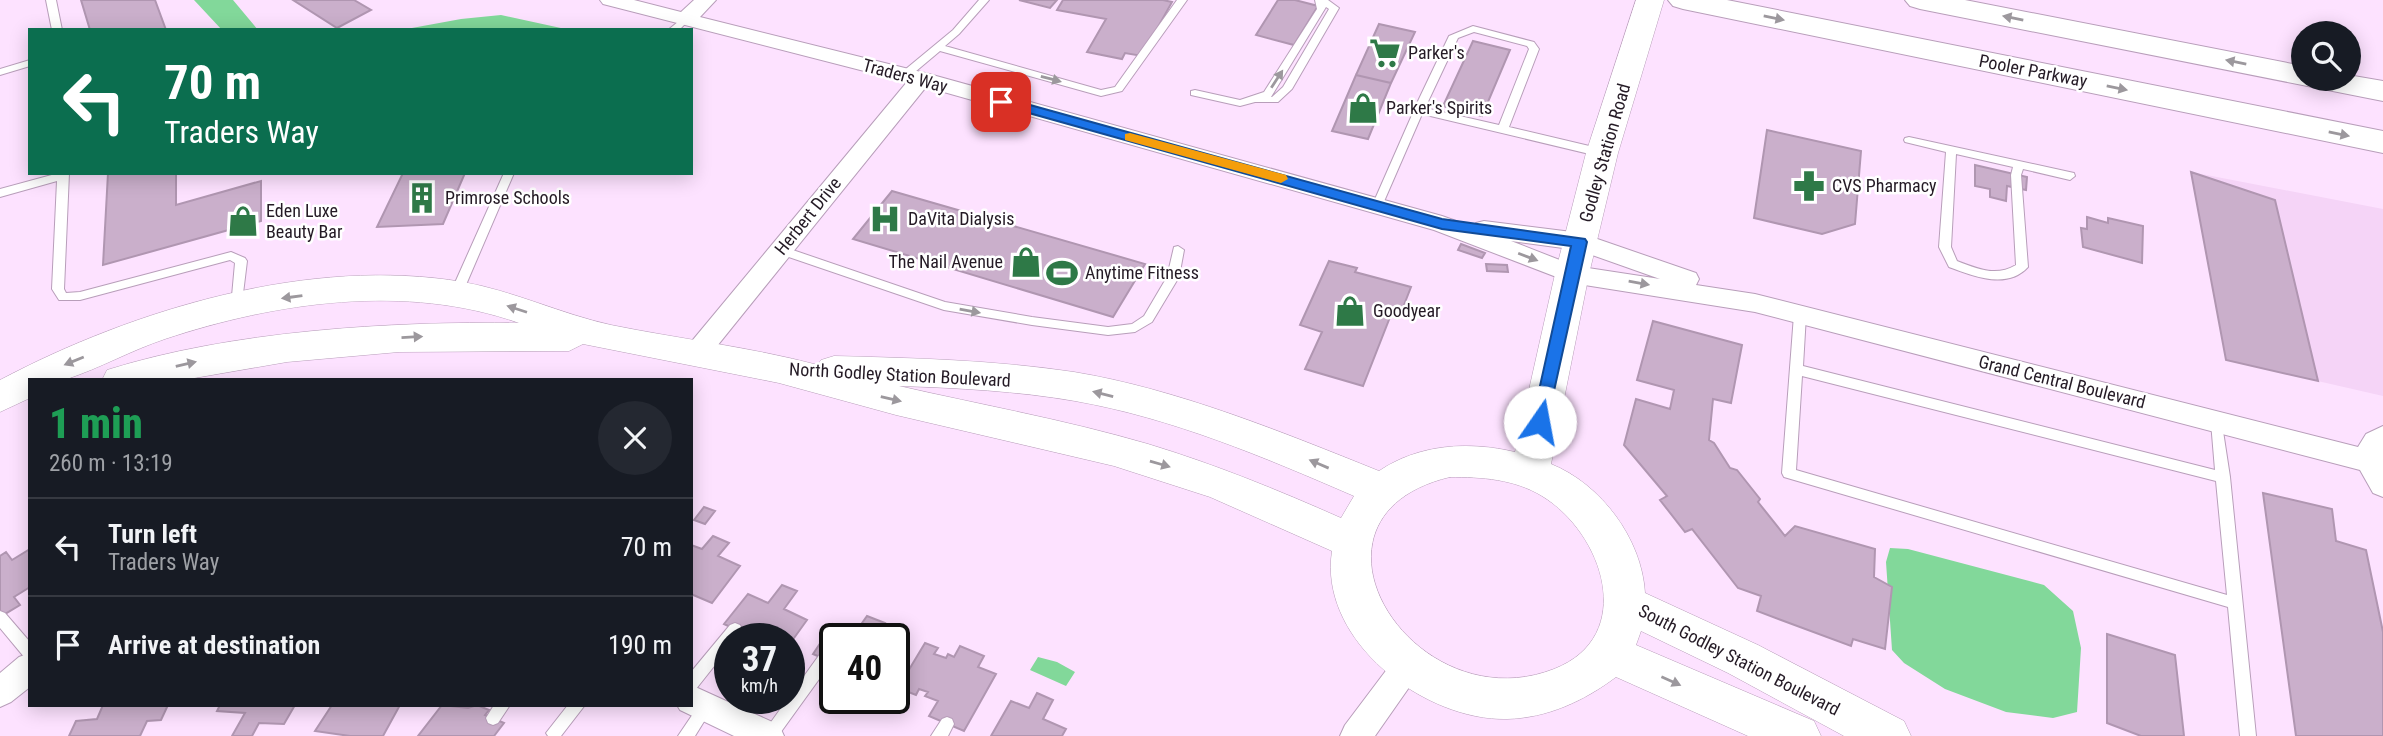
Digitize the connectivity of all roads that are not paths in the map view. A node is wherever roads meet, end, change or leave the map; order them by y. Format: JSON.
{"nodes":[{"id":1,"x":51,"y":0,"type":"edge"},
{"id":2,"x":610,"y":0,"type":"edge"},
{"id":3,"x":706,"y":0,"type":"edge"},
{"id":4,"x":984,"y":0,"type":"edge"},
{"id":5,"x":1182,"y":0,"type":"edge"},
{"id":6,"x":1321,"y":0,"type":"edge"},
{"id":7,"x":1650,"y":0,"type":"edge"},
{"id":8,"x":1683,"y":0,"type":"edge"},
{"id":9,"x":1920,"y":0,"type":"edge"},
{"id":10,"x":679,"y":25,"type":"edge"},
{"id":11,"x":57,"y":28,"type":"edge"},
{"id":12,"x":693,"y":28,"type":"edge"},
{"id":13,"x":938,"y":47,"type":"junction"},
{"id":14,"x":28,"y":65,"type":"edge"},
{"id":15,"x":0,"y":72,"type":"edge"},
{"id":16,"x":2291,"y":74,"type":"edge"},
{"id":17,"x":913,"y":77,"type":"junction"},
{"id":18,"x":2361,"y":87,"type":"edge"},
{"id":19,"x":2383,"y":91,"type":"edge"},
{"id":20,"x":1195,"y":93,"type":"dead end"},
{"id":21,"x":1419,"y":110,"type":"junction"},
{"id":22,"x":1503,"y":128,"type":"junction"},
{"id":23,"x":1909,"y":140,"type":"dead end"},
{"id":24,"x":2383,"y":142,"type":"edge"},
{"id":25,"x":1951,"y":149,"type":"junction"},
{"id":26,"x":1602,"y":153,"type":"junction"},
{"id":27,"x":2019,"y":164,"type":"junction"},
{"id":28,"x":64,"y":175,"type":"edge"},
{"id":29,"x":508,"y":175,"type":"edge"},
{"id":30,"x":2070,"y":176,"type":"dead end"},
{"id":31,"x":0,"y":194,"type":"edge"},
{"id":32,"x":1377,"y":205,"type":"junction"},
{"id":33,"x":1442,"y":224,"type":"junction"},
{"id":34,"x":780,"y":250,"type":"junction"},
{"id":35,"x":1178,"y":250,"type":"dead end"},
{"id":36,"x":1576,"y":258,"type":"junction"},
{"id":37,"x":456,"y":294,"type":"junction"},
{"id":38,"x":237,"y":308,"type":"junction"},
{"id":39,"x":1800,"y":315,"type":"junction"},
{"id":40,"x":605,"y":337,"type":"junction"},
{"id":41,"x":696,"y":354,"type":"junction"},
{"id":42,"x":778,"y":369,"type":"junction"},
{"id":43,"x":1798,"y":370,"type":"junction"},
{"id":44,"x":36,"y":378,"type":"edge"},
{"id":45,"x":129,"y":378,"type":"edge"},
{"id":46,"x":28,"y":382,"type":"edge"},
{"id":47,"x":0,"y":397,"type":"edge"},
{"id":48,"x":28,"y":403,"type":"edge"},
{"id":49,"x":0,"y":408,"type":"edge"},
{"id":50,"x":2217,"y":422,"type":"junction"},
{"id":51,"x":2383,"y":437,"type":"edge"},
{"id":52,"x":1530,"y":472,"type":"junction"},
{"id":53,"x":2376,"y":473,"type":"edge"},
{"id":54,"x":2223,"y":477,"type":"junction"},
{"id":55,"x":1382,"y":490,"type":"junction"},
{"id":56,"x":1352,"y":542,"type":"junction"},
{"id":57,"x":2235,"y":603,"type":"junction"},
{"id":58,"x":1627,"y":604,"type":"junction"},
{"id":59,"x":0,"y":617,"type":"edge"},
{"id":60,"x":28,"y":651,"type":"edge"},
{"id":61,"x":1608,"y":653,"type":"junction"},
{"id":62,"x":714,"y":666,"type":"edge"},
{"id":63,"x":1409,"y":666,"type":"junction"},
{"id":64,"x":819,"y":667,"type":"edge"},
{"id":65,"x":28,"y":669,"type":"edge"},
{"id":66,"x":1,"y":690,"type":"edge"},
{"id":67,"x":696,"y":697,"type":"edge"},
{"id":68,"x":501,"y":707,"type":"edge"},
{"id":69,"x":576,"y":707,"type":"edge"},
{"id":70,"x":493,"y":718,"type":"dead end"},
{"id":71,"x":554,"y":733,"type":"dead end"},
{"id":72,"x":685,"y":736,"type":"edge"},
{"id":73,"x":769,"y":736,"type":"edge"},
{"id":74,"x":1356,"y":736,"type":"edge"},
{"id":75,"x":1798,"y":736,"type":"edge"},
{"id":76,"x":1888,"y":736,"type":"edge"},
{"id":77,"x":2248,"y":736,"type":"edge"}],
"edges":[{"from":1,"to":11,"type":"lane"},
{"from":2,"to":10,"type":"street","name":"Traders Way"},
{"from":3,"to":10,"type":"street"},
{"from":4,"to":13,"type":"lane"},
{"from":13,"to":5,"type":"lane","one_way":true},
{"from":20,"to":6,"type":"lane","one_way":true},
{"from":7,"to":26,"type":"street","name":"Godley Station Road"},
{"from":8,"to":24,"type":"main road","name":"Pooler Parkway","one_way":true},
{"from":16,"to":9,"type":"main road","one_way":true},
{"from":12,"to":17,"type":"street","name":"Traders Way"},
{"from":13,"to":17,"type":"lane"},
{"from":14,"to":15,"type":"lane"},
{"from":17,"to":32,"type":"street","name":"Traders Way"},
{"from":17,"to":34,"type":"street","name":"Herbert Drive"},
{"from":18,"to":19,"type":"main road"},
{"from":21,"to":22,"type":"lane"},
{"from":21,"to":22,"type":"lane"},
{"from":21,"to":32,"type":"lane"},
{"from":22,"to":26,"type":"lane"},
{"from":23,"to":25,"type":"lane"},
{"from":25,"to":27,"type":"lane"},
{"from":25,"to":27,"type":"lane"},
{"from":26,"to":36,"type":"street","name":"Godley Station Road"},
{"from":27,"to":30,"type":"lane"},
{"from":28,"to":31,"type":"lane"},
{"from":28,"to":38,"type":"lane"},
{"from":29,"to":37,"type":"lane"},
{"from":32,"to":33,"type":"street","name":"Traders Way"},
{"from":33,"to":36,"type":"street","name":"Traders Way","one_way":true},
{"from":33,"to":36,"type":"street","name":"Traders Way"},
{"from":34,"to":35,"type":"lane","one_way":true},
{"from":34,"to":41,"type":"street","name":"Herbert Drive"},
{"from":36,"to":39,"type":"street","name":"Grand Central Boulevard"},
{"from":36,"to":52,"type":"street","name":"Godley Station Road"},
{"from":37,"to":38,"type":"street","name":"North Godley Station Boulevard","one_way":true},
{"from":40,"to":37,"type":"street","name":"North Godley Station Boulevard","one_way":true},
{"from":38,"to":44,"type":"street","name":"North Godley Station Boulevard","one_way":true},
{"from":39,"to":43,"type":"lane"},
{"from":39,"to":50,"type":"street","name":"Grand Central Boulevard"},
{"from":40,"to":41,"type":"street","name":"North Godley Station Boulevard"},
{"from":45,"to":40,"type":"street","name":"North Godley Station Boulevard","one_way":true},
{"from":41,"to":42,"type":"street","name":"North Godley Station Boulevard"},
{"from":55,"to":42,"type":"street","name":"North Godley Station Boulevard","one_way":true},
{"from":42,"to":56,"type":"street","name":"North Godley Station Boulevard","one_way":true},
{"from":43,"to":54,"type":"lane"},
{"from":43,"to":57,"type":"lane"},
{"from":46,"to":47,"type":"street","name":"North Godley Station Boulevard"},
{"from":48,"to":49,"type":"street"},
{"from":50,"to":53,"type":"street","name":"Grand Central Boulevard"},
{"from":50,"to":54,"type":"lane"},
{"from":51,"to":53,"type":"street","name":"Grand Central Boulevard"},
{"from":52,"to":55,"type":"street"},
{"from":52,"to":58,"type":"street"},
{"from":54,"to":57,"type":"lane"},
{"from":55,"to":56,"type":"street"},
{"from":56,"to":63,"type":"street"},
{"from":57,"to":77,"type":"lane"},
{"from":58,"to":61,"type":"street"},
{"from":58,"to":76,"type":"street","name":"South Godley Station Boulevard"},
{"from":59,"to":60,"type":"lane"},
{"from":61,"to":63,"type":"street"},
{"from":61,"to":75,"type":"street","one_way":true},
{"from":62,"to":67,"type":"lane"},
{"from":63,"to":74,"type":"street"},
{"from":64,"to":73,"type":"lane"},
{"from":65,"to":66,"type":"street"},
{"from":67,"to":72,"type":"lane"},
{"from":67,"to":73,"type":"street"},
{"from":68,"to":70,"type":"lane"},
{"from":69,"to":71,"type":"lane"}]}
